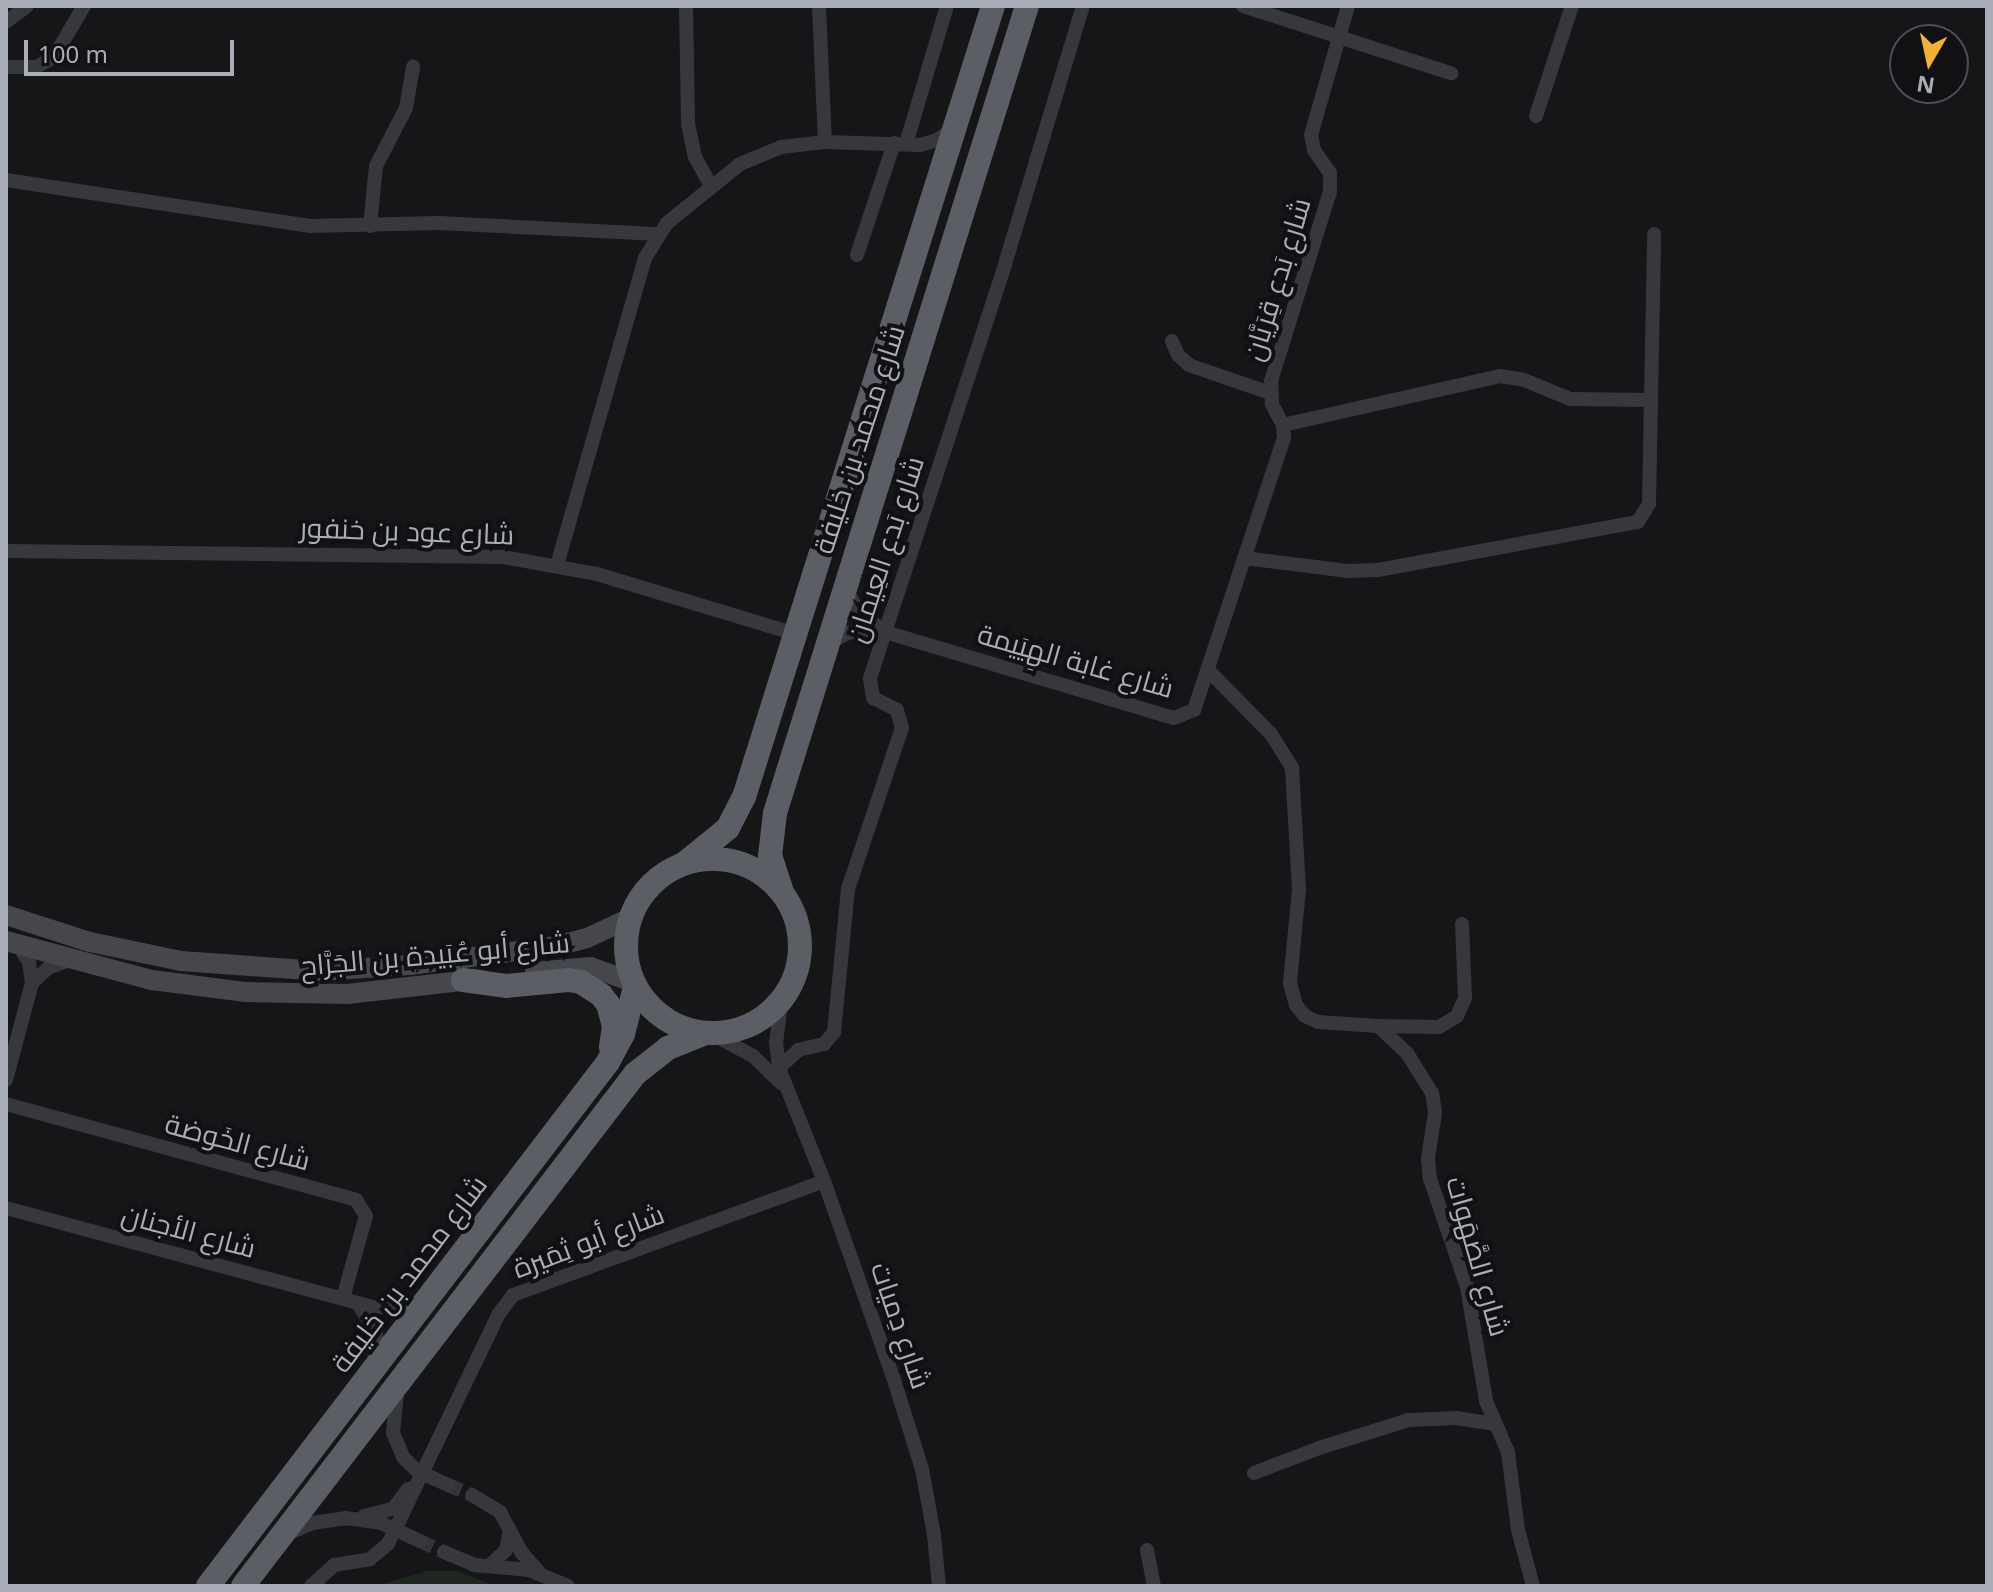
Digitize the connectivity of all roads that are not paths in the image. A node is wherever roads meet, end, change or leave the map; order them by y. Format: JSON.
{"nodes":[{"id":1,"x":27,"y":6,"type":"edge"},
{"id":2,"x":84,"y":6,"type":"edge"},
{"id":3,"x":686,"y":6,"type":"edge"},
{"id":4,"x":819,"y":6,"type":"edge"},
{"id":5,"x":947,"y":6,"type":"edge"},
{"id":6,"x":993,"y":6,"type":"edge"},
{"id":7,"x":1027,"y":6,"type":"edge"},
{"id":8,"x":1083,"y":6,"type":"edge"},
{"id":9,"x":1348,"y":6,"type":"edge"},
{"id":10,"x":1572,"y":6,"type":"edge"},
{"id":11,"x":1246,"y":7,"type":"edge"},
{"id":12,"x":6,"y":22,"type":"edge"},
{"id":13,"x":1338,"y":36,"type":"junction"},
{"id":14,"x":6,"y":67,"type":"edge"},
{"id":15,"x":413,"y":67,"type":"dead end"},
{"id":16,"x":1451,"y":73,"type":"dead end"},
{"id":17,"x":1536,"y":116,"type":"dead end"},
{"id":18,"x":959,"y":122,"type":"junction"},
{"id":19,"x":825,"y":142,"type":"junction"},
{"id":20,"x":900,"y":143,"type":"junction"},
{"id":21,"x":6,"y":180,"type":"edge"},
{"id":22,"x":940,"y":181,"type":"junction"},
{"id":23,"x":711,"y":186,"type":"junction"},
{"id":24,"x":370,"y":226,"type":"junction"},
{"id":25,"x":659,"y":234,"type":"junction"},
{"id":26,"x":1654,"y":234,"type":"dead end"},
{"id":27,"x":857,"y":255,"type":"dead end"},
{"id":28,"x":1172,"y":341,"type":"dead end"},
{"id":29,"x":1270,"y":393,"type":"junction"},
{"id":30,"x":1651,"y":400,"type":"junction"},
{"id":31,"x":1283,"y":425,"type":"junction"},
{"id":32,"x":6,"y":551,"type":"edge"},
{"id":33,"x":1244,"y":558,"type":"junction"},
{"id":34,"x":557,"y":565,"type":"junction"},
{"id":35,"x":844,"y":583,"type":"junction"},
{"id":36,"x":885,"y":631,"type":"junction"},
{"id":37,"x":796,"y":634,"type":"junction"},
{"id":38,"x":824,"y":649,"type":"junction"},
{"id":39,"x":1209,"y":671,"type":"junction"},
{"id":40,"x":685,"y":863,"type":"junction"},
{"id":41,"x":782,"y":892,"type":"junction"},
{"id":42,"x":6,"y":915,"type":"edge"},
{"id":43,"x":630,"y":918,"type":"junction"},
{"id":44,"x":1462,"y":924,"type":"dead end"},
{"id":45,"x":12,"y":943,"type":"edge"},
{"id":46,"x":69,"y":960,"type":"junction"},
{"id":47,"x":463,"y":980,"type":"junction"},
{"id":48,"x":32,"y":983,"type":"junction"},
{"id":49,"x":634,"y":984,"type":"junction"},
{"id":50,"x":781,"y":1003,"type":"junction"},
{"id":51,"x":1378,"y":1026,"type":"junction"},
{"id":52,"x":708,"y":1034,"type":"junction"},
{"id":53,"x":608,"y":1062,"type":"junction"},
{"id":54,"x":779,"y":1068,"type":"junction"},
{"id":55,"x":6,"y":1080,"type":"edge"},
{"id":56,"x":786,"y":1090,"type":"junction"},
{"id":57,"x":6,"y":1104,"type":"edge"},
{"id":58,"x":824,"y":1181,"type":"junction"},
{"id":59,"x":6,"y":1208,"type":"edge"},
{"id":60,"x":350,"y":1300,"type":"junction"},
{"id":61,"x":419,"y":1307,"type":"junction"},
{"id":62,"x":380,"y":1359,"type":"junction"},
{"id":63,"x":399,"y":1385,"type":"junction"},
{"id":64,"x":1494,"y":1424,"type":"junction"},
{"id":65,"x":405,"y":1460,"type":"junction"},
{"id":66,"x":422,"y":1473,"type":"junction"},
{"id":67,"x":1254,"y":1473,"type":"dead end"},
{"id":68,"x":448,"y":1485,"type":"tunnel mouth"},
{"id":69,"x":472,"y":1495,"type":"tunnel mouth"},
{"id":70,"x":351,"y":1518,"type":"junction"},
{"id":71,"x":510,"y":1527,"type":"junction"},
{"id":72,"x":396,"y":1531,"type":"junction"},
{"id":73,"x":278,"y":1539,"type":"junction"},
{"id":74,"x":420,"y":1541,"type":"tunnel mouth"},
{"id":75,"x":1147,"y":1550,"type":"dead end"},
{"id":76,"x":444,"y":1552,"type":"tunnel mouth"},
{"id":77,"x":489,"y":1566,"type":"junction"},
{"id":78,"x":542,"y":1574,"type":"junction"},
{"id":79,"x":208,"y":1586,"type":"edge"},
{"id":80,"x":243,"y":1586,"type":"edge"},
{"id":81,"x":311,"y":1586,"type":"edge"},
{"id":82,"x":568,"y":1586,"type":"edge"},
{"id":83,"x":939,"y":1586,"type":"edge"},
{"id":84,"x":1154,"y":1586,"type":"edge"},
{"id":85,"x":1533,"y":1586,"type":"edge"}],
"edges":[{"from":1,"to":12,"type":"street"},
{"from":2,"to":14,"type":"street"},
{"from":3,"to":23,"type":"street"},
{"from":4,"to":19,"type":"street"},
{"from":5,"to":20,"type":"street"},
{"from":6,"to":18,"type":"highway","name":"شارع محمد بن خليفة"},
{"from":7,"to":35,"type":"highway","name":"شارع محمد بن خليفة"},
{"from":8,"to":36,"type":"street","name":"شارع بَدع العِيمان"},
{"from":9,"to":13,"type":"street"},
{"from":10,"to":17,"type":"street"},
{"from":11,"to":13,"type":"street"},
{"from":13,"to":16,"type":"street"},
{"from":13,"to":29,"type":"street","name":"شارع بَدع قِرَيَّان"},
{"from":15,"to":24,"type":"street"},
{"from":18,"to":20,"type":"street"},
{"from":18,"to":22,"type":"highway","name":"شارع محمد بن خليفة"},
{"from":19,"to":20,"type":"street"},
{"from":19,"to":23,"type":"street"},
{"from":20,"to":22,"type":"street"},
{"from":20,"to":27,"type":"street"},
{"from":21,"to":24,"type":"street"},
{"from":22,"to":37,"type":"highway","name":"شارع محمد بن خليفة"},
{"from":23,"to":25,"type":"street"},
{"from":24,"to":25,"type":"street"},
{"from":25,"to":34,"type":"street"},
{"from":26,"to":30,"type":"street"},
{"from":28,"to":29,"type":"street"},
{"from":29,"to":31,"type":"street","name":"شارع بَدع قِرَيَّان"},
{"from":30,"to":31,"type":"street"},
{"from":30,"to":33,"type":"street"},
{"from":31,"to":33,"type":"street","name":"شارع غابة الهِيَيمة"},
{"from":32,"to":34,"type":"street","name":"شارع عود بن خنفور"},
{"from":33,"to":39,"type":"street","name":"شارع غابة الهِيَيمة"},
{"from":34,"to":37,"type":"street","name":"شارع عود بن خنفور"},
{"from":35,"to":36,"type":"street","name":"شارع غابة الهِيَيمة"},
{"from":35,"to":38,"type":"highway","name":"شارع محمد بن خليفة"},
{"from":36,"to":38,"type":"street","name":"شارع غابة الهِيَيمة"},
{"from":36,"to":39,"type":"street","name":"شارع غابة الهِيَيمة"},
{"from":36,"to":54,"type":"street","name":"شارع بَدع العِيمان"},
{"from":37,"to":40,"type":"highway","name":"شارع محمد بن خليفة"},
{"from":38,"to":41,"type":"highway","name":"شارع محمد بن خليفة"},
{"from":39,"to":51,"type":"street"},
{"from":40,"to":41,"type":"highway"},
{"from":40,"to":43,"type":"highway"},
{"from":41,"to":50,"type":"highway"},
{"from":42,"to":43,"type":"main road","name":"شارع أبو عُبَيدة بن الجَرَّاح"},
{"from":43,"to":49,"type":"highway"},
{"from":44,"to":51,"type":"street"},
{"from":45,"to":46,"type":"main road","name":"شارع أبو عُبَيدة بن الجَرَّاح"},
{"from":45,"to":48,"type":"street"},
{"from":46,"to":47,"type":"main road","name":"شارع أبو عُبَيدة بن الجَرَّاح"},
{"from":46,"to":48,"type":"street"},
{"from":47,"to":49,"type":"main road","name":"شارع أبو عُبَيدة بن الجَرَّاح"},
{"from":47,"to":53,"type":"highway"},
{"from":48,"to":55,"type":"street"},
{"from":49,"to":52,"type":"highway"},
{"from":49,"to":53,"type":"highway","name":"شارع محمد بن خليفة"},
{"from":50,"to":52,"type":"highway"},
{"from":50,"to":54,"type":"street","name":"شارع دِميات"},
{"from":51,"to":64,"type":"street","name":"شارع الصَّهَوات"},
{"from":52,"to":56,"type":"street","name":"شارع دِميات"},
{"from":52,"to":63,"type":"highway"},
{"from":53,"to":61,"type":"highway","name":"شارع محمد بن خليفة"},
{"from":54,"to":56,"type":"street","name":"شارع دِميات"},
{"from":56,"to":58,"type":"street","name":"شارع دِميات"},
{"from":57,"to":60,"type":"street","name":"شارع الخَوضة"},
{"from":58,"to":66,"type":"street","name":"شارع أبو ثِمَيرة"},
{"from":58,"to":83,"type":"street","name":"شارع دِميات"},
{"from":59,"to":60,"type":"street","name":"شارع الأجنان"},
{"from":60,"to":61,"type":"street","name":"شارع الأجنان"},
{"from":60,"to":62,"type":"street"},
{"from":61,"to":62,"type":"highway","name":"شارع محمد بن خليفة"},
{"from":62,"to":79,"type":"highway","name":"شارع محمد بن خليفة"},
{"from":63,"to":65,"type":"street"},
{"from":63,"to":73,"type":"highway"},
{"from":64,"to":67,"type":"street"},
{"from":64,"to":85,"type":"street","name":"شارع الصَّهَوات"},
{"from":65,"to":66,"type":"street"},
{"from":65,"to":70,"type":"street"},
{"from":66,"to":68,"type":"street"},
{"from":66,"to":72,"type":"street","name":"شارع أبو ثِمَيرة"},
{"from":69,"to":71,"type":"street"},
{"from":70,"to":72,"type":"street"},
{"from":70,"to":73,"type":"street"},
{"from":71,"to":77,"type":"street"},
{"from":71,"to":78,"type":"street"},
{"from":72,"to":74,"type":"street"},
{"from":72,"to":81,"type":"street","name":"شارع أبو ثِمَيرة"},
{"from":73,"to":80,"type":"highway"},
{"from":75,"to":84,"type":"street"},
{"from":76,"to":77,"type":"street"},
{"from":77,"to":78,"type":"street"},
{"from":78,"to":82,"type":"street"}]}
